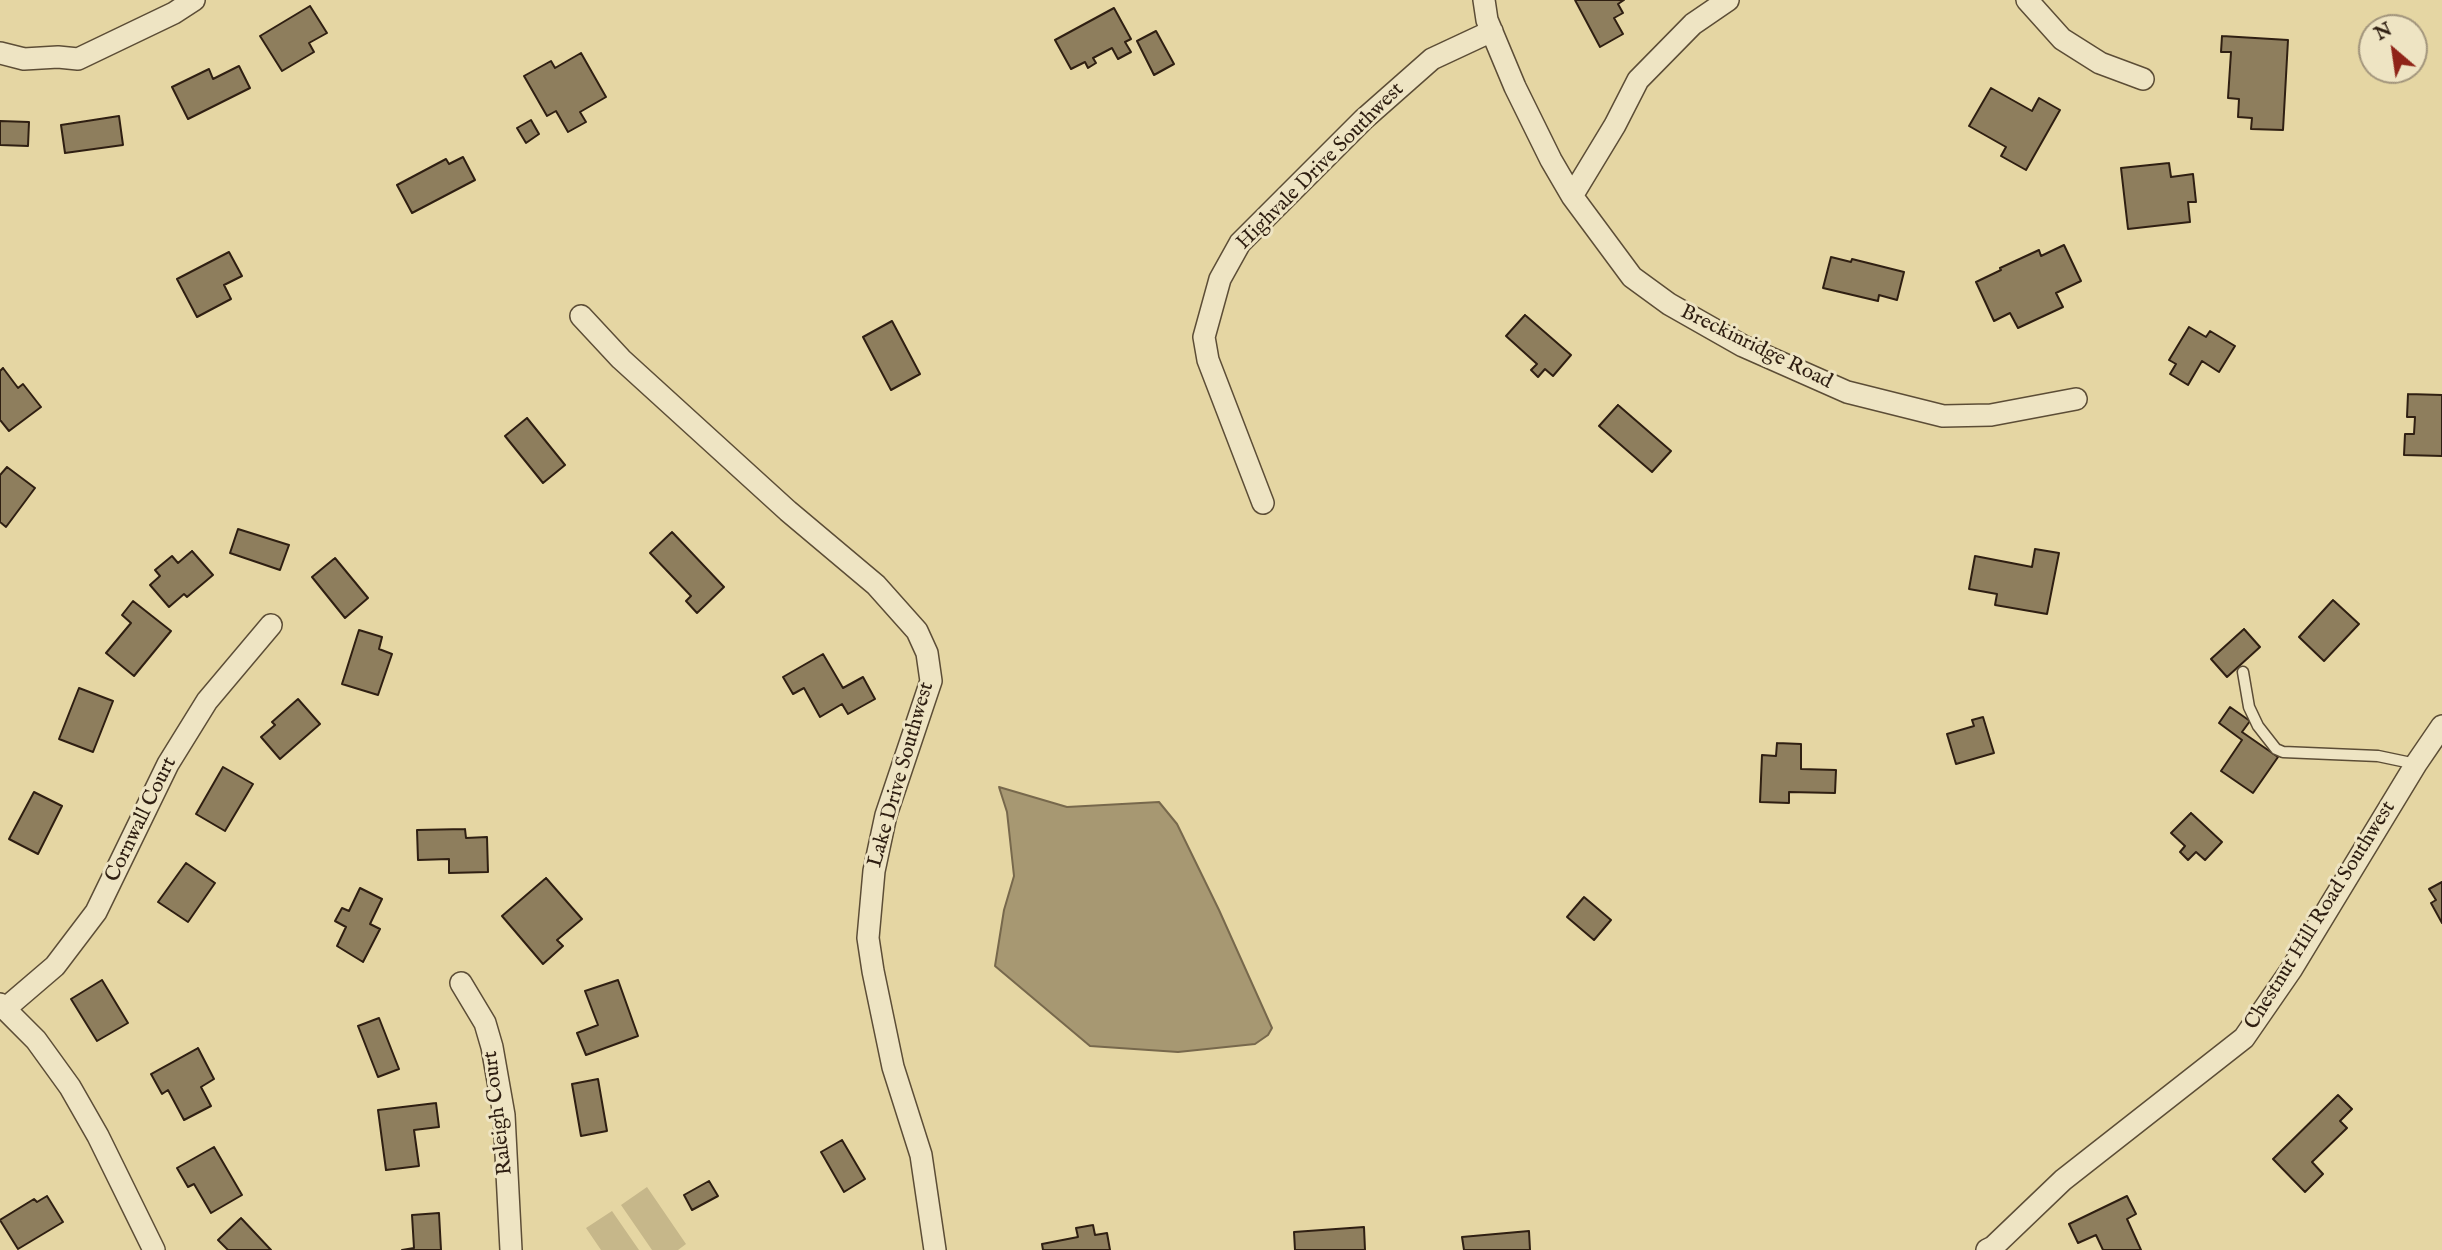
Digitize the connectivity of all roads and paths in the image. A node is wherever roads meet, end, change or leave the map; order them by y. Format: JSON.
{"nodes":[{"id":1,"x":194,"y":0,"type":"edge"},
{"id":2,"x":1484,"y":0,"type":"edge"},
{"id":3,"x":1728,"y":0,"type":"edge"},
{"id":4,"x":2027,"y":0,"type":"edge"},
{"id":5,"x":1492,"y":31,"type":"junction"},
{"id":6,"x":0,"y":53,"type":"edge"},
{"id":7,"x":2143,"y":79,"type":"dead end"},
{"id":8,"x":1572,"y":195,"type":"junction"},
{"id":9,"x":581,"y":316,"type":"dead end"},
{"id":10,"x":2076,"y":399,"type":"dead end"},
{"id":11,"x":1264,"y":503,"type":"dead end"},
{"id":12,"x":271,"y":625,"type":"dead end"},
{"id":13,"x":2243,"y":672,"type":"dead end"},
{"id":14,"x":2442,"y":726,"type":"edge"},
{"id":15,"x":2416,"y":764,"type":"junction"},
{"id":16,"x":461,"y":983,"type":"dead end"},
{"id":17,"x":3,"y":1006,"type":"edge"},
{"id":18,"x":1992,"y":1249,"type":"edge"},
{"id":19,"x":154,"y":1250,"type":"edge"},
{"id":20,"x":511,"y":1250,"type":"edge"},
{"id":21,"x":936,"y":1250,"type":"edge"}],
"edges":[{"from":1,"to":6,"type":"street"},
{"from":2,"to":5,"type":"street","name":"Breckinridge Road"},
{"from":3,"to":8,"type":"street"},
{"from":4,"to":7,"type":"street"},
{"from":5,"to":8,"type":"street","name":"Breckinridge Road"},
{"from":5,"to":11,"type":"street","name":"Highvale Drive Southwest"},
{"from":8,"to":10,"type":"street","name":"Breckinridge Road"},
{"from":9,"to":21,"type":"street","name":"Lake Drive Southwest"},
{"from":12,"to":17,"type":"street","name":"Cornwall Court"},
{"from":13,"to":15,"type":"lane"},
{"from":14,"to":15,"type":"street","name":"Chestnut Hill Road Southwest"},
{"from":15,"to":18,"type":"street","name":"Chestnut Hill Road Southwest"},
{"from":16,"to":20,"type":"street","name":"Raleigh Court"},
{"from":17,"to":19,"type":"street"}]}
